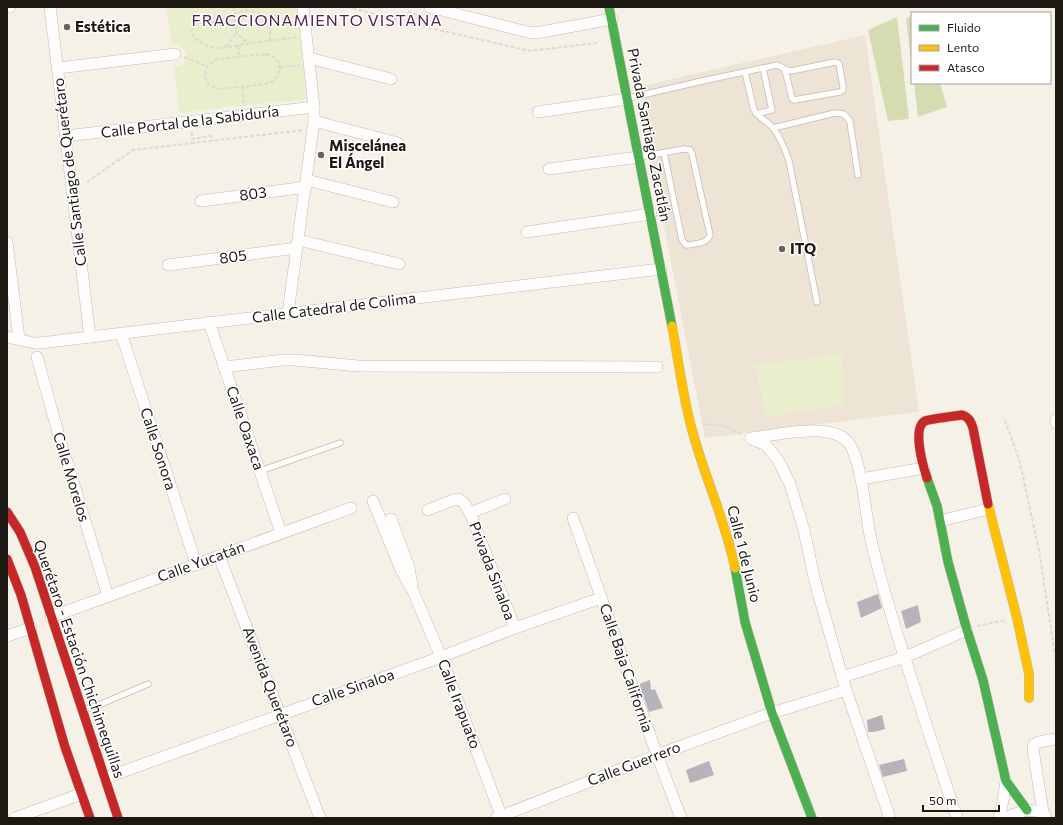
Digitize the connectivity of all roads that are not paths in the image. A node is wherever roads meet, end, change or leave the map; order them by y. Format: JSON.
{"nodes":[{"id":1,"x":50,"y":7,"type":"edge"},
{"id":2,"x":303,"y":7,"type":"edge"},
{"id":3,"x":431,"y":7,"type":"edge"},
{"id":4,"x":609,"y":7,"type":"edge"},
{"id":5,"x":612,"y":19,"type":"junction"},
{"id":6,"x":175,"y":54,"type":"road end"},
{"id":7,"x":309,"y":61,"type":"junction"},
{"id":8,"x":58,"y":68,"type":"junction"},
{"id":9,"x":763,"y":68,"type":"junction"},
{"id":10,"x":785,"y":70,"type":"junction"},
{"id":11,"x":746,"y":72,"type":"junction"},
{"id":12,"x":390,"y":79,"type":"dead end"},
{"id":13,"x":627,"y":98,"type":"junction"},
{"id":14,"x":314,"y":107,"type":"junction"},
{"id":15,"x":538,"y":112,"type":"dead end"},
{"id":16,"x":756,"y":113,"type":"junction"},
{"id":17,"x":313,"y":125,"type":"junction"},
{"id":18,"x":773,"y":128,"type":"junction"},
{"id":19,"x":66,"y":136,"type":"junction"},
{"id":20,"x":398,"y":143,"type":"dead end"},
{"id":21,"x":664,"y":153,"type":"junction"},
{"id":22,"x":639,"y":157,"type":"junction"},
{"id":23,"x":549,"y":169,"type":"dead end"},
{"id":24,"x":858,"y":175,"type":"dead end"},
{"id":25,"x":306,"y":184,"type":"junction"},
{"id":26,"x":201,"y":201,"type":"dead end"},
{"id":27,"x":393,"y":202,"type":"dead end"},
{"id":28,"x":651,"y":214,"type":"junction"},
{"id":29,"x":527,"y":232,"type":"dead end"},
{"id":30,"x":7,"y":242,"type":"edge"},
{"id":31,"x":298,"y":244,"type":"junction"},
{"id":32,"x":399,"y":264,"type":"dead end"},
{"id":33,"x":168,"y":265,"type":"dead end"},
{"id":34,"x":661,"y":269,"type":"junction"},
{"id":35,"x":817,"y":302,"type":"dead end"},
{"id":36,"x":288,"y":313,"type":"junction"},
{"id":37,"x":209,"y":322,"type":"junction"},
{"id":38,"x":121,"y":333,"type":"junction"},
{"id":39,"x":7,"y":337,"type":"edge"},
{"id":40,"x":90,"y":337,"type":"junction"},
{"id":41,"x":19,"y":339,"type":"junction"},
{"id":42,"x":37,"y":357,"type":"dead end"},
{"id":43,"x":224,"y":367,"type":"junction"},
{"id":44,"x":657,"y":367,"type":"dead end"},
{"id":45,"x":340,"y":443,"type":"dead end"},
{"id":46,"x":924,"y":468,"type":"junction"},
{"id":47,"x":260,"y":471,"type":"junction"},
{"id":48,"x":861,"y":479,"type":"junction"},
{"id":49,"x":505,"y":499,"type":"dead end"},
{"id":50,"x":373,"y":501,"type":"dead end"},
{"id":51,"x":351,"y":508,"type":"dead end"},
{"id":52,"x":989,"y":509,"type":"junction"},
{"id":53,"x":428,"y":510,"type":"dead end"},
{"id":54,"x":7,"y":512,"type":"edge"},
{"id":55,"x":470,"y":513,"type":"junction"},
{"id":56,"x":573,"y":518,"type":"dead end"},
{"id":57,"x":391,"y":519,"type":"dead end"},
{"id":58,"x":940,"y":521,"type":"junction"},
{"id":59,"x":281,"y":533,"type":"junction"},
{"id":60,"x":219,"y":556,"type":"junction"},
{"id":61,"x":7,"y":559,"type":"edge"},
{"id":62,"x":196,"y":564,"type":"junction"},
{"id":63,"x":413,"y":591,"type":"junction"},
{"id":64,"x":108,"y":596,"type":"junction"},
{"id":65,"x":602,"y":598,"type":"junction"},
{"id":66,"x":51,"y":617,"type":"junction"},
{"id":67,"x":31,"y":628,"type":"junction"},
{"id":68,"x":515,"y":628,"type":"junction"},
{"id":69,"x":967,"y":630,"type":"junction"},
{"id":70,"x":7,"y":636,"type":"edge"},
{"id":71,"x":442,"y":657,"type":"junction"},
{"id":72,"x":905,"y":657,"type":"junction"},
{"id":73,"x":842,"y":677,"type":"junction"},
{"id":74,"x":148,"y":684,"type":"dead end"},
{"id":75,"x":846,"y":690,"type":"junction"},
{"id":76,"x":1029,"y":698,"type":"dead end"},
{"id":77,"x":82,"y":710,"type":"junction"},
{"id":78,"x":772,"y":712,"type":"junction"},
{"id":79,"x":280,"y":714,"type":"junction"},
{"id":80,"x":1055,"y":739,"type":"dead end"},
{"id":81,"x":657,"y":755,"type":"junction"},
{"id":82,"x":105,"y":778,"type":"junction"},
{"id":83,"x":1006,"y":781,"type":"junction"},
{"id":84,"x":81,"y":794,"type":"junction"},
{"id":85,"x":1027,"y":810,"type":"junction"},
{"id":86,"x":1045,"y":815,"type":"edge"},
{"id":87,"x":500,"y":817,"type":"edge"},
{"id":88,"x":15,"y":818,"type":"edge"},
{"id":89,"x":90,"y":818,"type":"edge"},
{"id":90,"x":118,"y":818,"type":"edge"},
{"id":91,"x":320,"y":818,"type":"edge"},
{"id":92,"x":680,"y":818,"type":"edge"},
{"id":93,"x":812,"y":818,"type":"edge"},
{"id":94,"x":890,"y":818,"type":"edge"},
{"id":95,"x":957,"y":818,"type":"edge"},
{"id":96,"x":999,"y":818,"type":"edge"},
{"id":97,"x":1003,"y":818,"type":"edge"}],
"edges":[{"from":1,"to":8,"type":"street","name":"Calle Santiago de Querétaro"},
{"from":2,"to":7,"type":"street"},
{"from":3,"to":5,"type":"street"},
{"from":4,"to":5,"type":"street","name":"Privada Santiago Zacatlán"},
{"from":5,"to":13,"type":"street","name":"Privada Santiago Zacatlán"},
{"from":6,"to":8,"type":"street"},
{"from":7,"to":12,"type":"street"},
{"from":7,"to":14,"type":"street"},
{"from":8,"to":19,"type":"street","name":"Calle Santiago de Querétaro"},
{"from":9,"to":10,"type":"lane"},
{"from":9,"to":11,"type":"lane"},
{"from":9,"to":16,"type":"lane"},
{"from":10,"to":10,"type":"lane"},
{"from":11,"to":13,"type":"lane"},
{"from":11,"to":16,"type":"lane"},
{"from":13,"to":15,"type":"street"},
{"from":13,"to":22,"type":"street","name":"Privada Santiago Zacatlán"},
{"from":14,"to":17,"type":"street"},
{"from":14,"to":19,"type":"street","name":"Calle Portal de la Sabiduría"},
{"from":16,"to":18,"type":"lane"},
{"from":17,"to":20,"type":"street"},
{"from":17,"to":25,"type":"street"},
{"from":18,"to":24,"type":"lane"},
{"from":18,"to":35,"type":"lane"},
{"from":19,"to":40,"type":"street","name":"Calle Santiago de Querétaro"},
{"from":21,"to":21,"type":"lane"},
{"from":21,"to":22,"type":"lane"},
{"from":22,"to":23,"type":"street"},
{"from":22,"to":28,"type":"street","name":"Privada Santiago Zacatlán"},
{"from":25,"to":26,"type":"street","name":"803"},
{"from":25,"to":27,"type":"street"},
{"from":25,"to":31,"type":"street"},
{"from":28,"to":29,"type":"street"},
{"from":28,"to":34,"type":"street","name":"Privada Santiago Zacatlán"},
{"from":30,"to":41,"type":"street"},
{"from":31,"to":32,"type":"street"},
{"from":31,"to":33,"type":"street","name":"805"},
{"from":31,"to":36,"type":"street"},
{"from":34,"to":36,"type":"street","name":"Calle Catedral de Colima"},
{"from":34,"to":78,"type":"street","name":"Calle 1 de Junio"},
{"from":36,"to":37,"type":"street","name":"Calle Catedral de Colima"},
{"from":37,"to":38,"type":"street","name":"Calle Catedral de Colima"},
{"from":37,"to":43,"type":"street","name":"Calle Oaxaca"},
{"from":38,"to":40,"type":"street","name":"Calle Catedral de Colima"},
{"from":38,"to":62,"type":"street","name":"Calle Sonora"},
{"from":39,"to":41,"type":"street","name":"Calle Catedral de Colima"},
{"from":40,"to":41,"type":"street","name":"Calle Catedral de Colima"},
{"from":42,"to":64,"type":"street","name":"Calle Morelos"},
{"from":43,"to":44,"type":"street"},
{"from":43,"to":47,"type":"street","name":"Calle Oaxaca"},
{"from":45,"to":47,"type":"lane"},
{"from":46,"to":48,"type":"street"},
{"from":46,"to":52,"type":"street"},
{"from":46,"to":58,"type":"street"},
{"from":47,"to":59,"type":"street","name":"Calle Oaxaca"},
{"from":48,"to":72,"type":"street"},
{"from":48,"to":73,"type":"street"},
{"from":49,"to":55,"type":"street","name":"Privada Sinaloa"},
{"from":50,"to":63,"type":"street","name":"Calle Irapuato"},
{"from":51,"to":59,"type":"street","name":"Calle Yucatán"},
{"from":52,"to":58,"type":"street"},
{"from":52,"to":76,"type":"street"},
{"from":53,"to":55,"type":"street","name":"Privada Sinaloa"},
{"from":54,"to":66,"type":"street","name":"Querétaro - Estación Chichimequillas"},
{"from":55,"to":68,"type":"street","name":"Privada Sinaloa"},
{"from":56,"to":65,"type":"street","name":"Calle Baja California"},
{"from":57,"to":63,"type":"street","name":"Calle Irapuato"},
{"from":58,"to":69,"type":"street"},
{"from":59,"to":60,"type":"street","name":"Calle Yucatán"},
{"from":60,"to":62,"type":"street","name":"Calle Yucatán"},
{"from":60,"to":79,"type":"street","name":"Avenida Querétaro"},
{"from":61,"to":67,"type":"street"},
{"from":62,"to":64,"type":"street","name":"Calle Yucatán"},
{"from":63,"to":71,"type":"street","name":"Calle Irapuato"},
{"from":64,"to":66,"type":"street","name":"Calle Yucatán"},
{"from":65,"to":68,"type":"street","name":"Calle Sinaloa"},
{"from":65,"to":81,"type":"street","name":"Calle Baja California"},
{"from":66,"to":77,"type":"street","name":"Querétaro - Estación Chichimequillas"},
{"from":67,"to":70,"type":"street"},
{"from":67,"to":84,"type":"street"},
{"from":68,"to":71,"type":"street","name":"Calle Sinaloa"},
{"from":69,"to":72,"type":"street"},
{"from":69,"to":83,"type":"street"},
{"from":71,"to":79,"type":"street","name":"Calle Sinaloa"},
{"from":71,"to":87,"type":"street","name":"Calle Irapuato"},
{"from":72,"to":73,"type":"street"},
{"from":72,"to":95,"type":"street"},
{"from":73,"to":75,"type":"street"},
{"from":74,"to":77,"type":"lane"},
{"from":75,"to":78,"type":"street","name":"Calle Guerrero"},
{"from":75,"to":94,"type":"street"},
{"from":77,"to":82,"type":"street","name":"Querétaro - Estación Chichimequillas"},
{"from":78,"to":81,"type":"street","name":"Calle Guerrero"},
{"from":78,"to":93,"type":"street","name":"Calle 1 de Junio"},
{"from":79,"to":82,"type":"street","name":"Calle Sinaloa"},
{"from":79,"to":91,"type":"street","name":"Avenida Querétaro"},
{"from":80,"to":86,"type":"street"},
{"from":81,"to":87,"type":"street","name":"Calle Guerrero"},
{"from":81,"to":92,"type":"street","name":"Calle Baja California"},
{"from":82,"to":90,"type":"street","name":"Querétaro - Estación Chichimequillas"},
{"from":83,"to":85,"type":"street"},
{"from":83,"to":96,"type":"street"},
{"from":84,"to":88,"type":"street"},
{"from":84,"to":89,"type":"street"},
{"from":85,"to":86,"type":"street"},
{"from":85,"to":97,"type":"street"}]}
